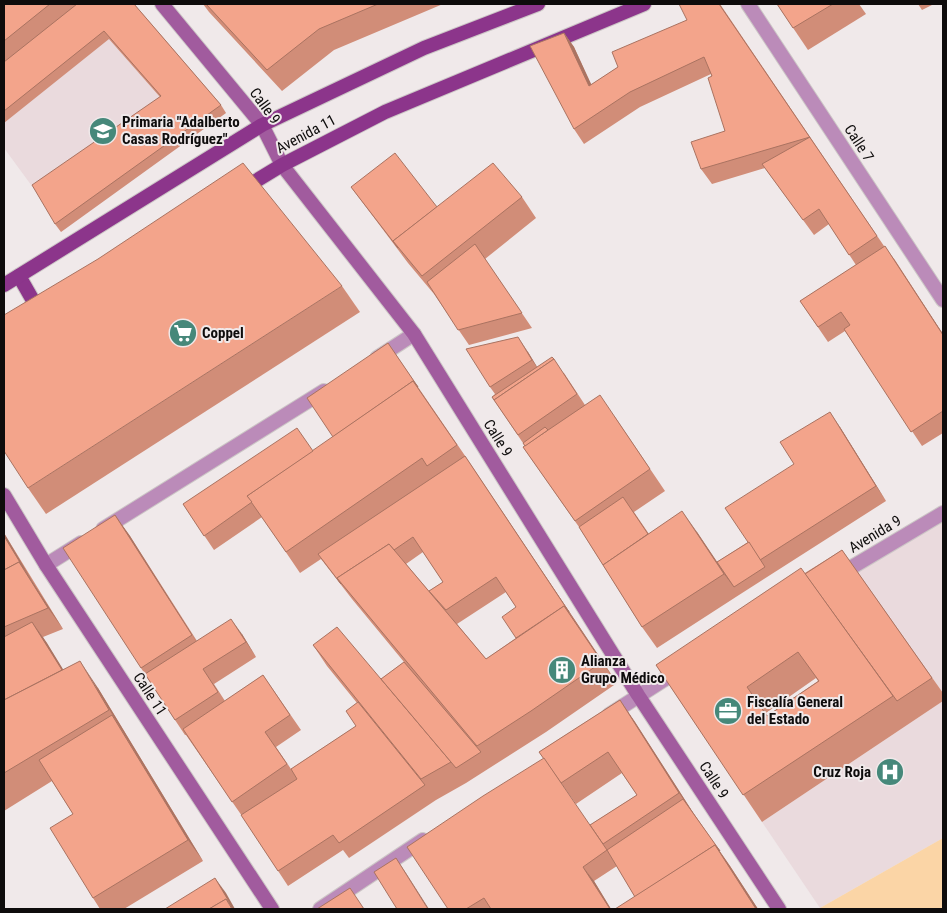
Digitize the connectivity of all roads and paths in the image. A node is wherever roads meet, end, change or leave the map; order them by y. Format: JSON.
{"nodes":[{"id":1,"x":162,"y":4,"type":"edge"},
{"id":2,"x":538,"y":4,"type":"edge"},
{"id":3,"x":644,"y":4,"type":"edge"},
{"id":4,"x":748,"y":4,"type":"edge"},
{"id":5,"x":262,"y":125,"type":"junction"},
{"id":6,"x":282,"y":165,"type":"junction"},
{"id":7,"x":231,"y":195,"type":"edge"},
{"id":8,"x":20,"y":276,"type":"junction"},
{"id":9,"x":4,"y":285,"type":"edge"},
{"id":10,"x":943,"y":300,"type":"edge"},
{"id":11,"x":25,"y":320,"type":"edge"},
{"id":12,"x":414,"y":334,"type":"junction"},
{"id":13,"x":364,"y":366,"type":"edge"},
{"id":14,"x":339,"y":382,"type":"edge"},
{"id":15,"x":4,"y":495,"type":"edge"},
{"id":16,"x":943,"y":513,"type":"edge"},
{"id":17,"x":46,"y":565,"type":"junction"},
{"id":18,"x":824,"y":584,"type":"edge"},
{"id":19,"x":689,"y":664,"type":"edge"},
{"id":20,"x":638,"y":695,"type":"junction"},
{"id":21,"x":597,"y":722,"type":"edge"},
{"id":22,"x":434,"y":832,"type":"edge"},
{"id":23,"x":272,"y":909,"type":"edge"},
{"id":24,"x":320,"y":909,"type":"edge"},
{"id":25,"x":779,"y":909,"type":"edge"}],
"edges":[{"from":1,"to":5,"type":"main road","name":"Calle 9"},
{"from":2,"to":5,"type":"main road","name":"Avenida 11"},
{"from":3,"to":6,"type":"main road","name":"Avenida 11"},
{"from":4,"to":10,"type":"street","name":"Calle 7"},
{"from":5,"to":6,"type":"main road","name":"Calle 9"},
{"from":5,"to":8,"type":"main road","name":"Avenida 11"},
{"from":6,"to":7,"type":"main road","name":"Avenida 11"},
{"from":6,"to":12,"type":"main road","name":"Calle 9"},
{"from":8,"to":9,"type":"main road","name":"Avenida 11"},
{"from":8,"to":11,"type":"main road"},
{"from":12,"to":13,"type":"street"},
{"from":12,"to":20,"type":"main road","name":"Calle 9"},
{"from":14,"to":17,"type":"street"},
{"from":15,"to":17,"type":"main road","name":"Calle 11"},
{"from":16,"to":18,"type":"street","name":"Avenida 9"},
{"from":17,"to":23,"type":"main road","name":"Calle 11"},
{"from":19,"to":20,"type":"street"},
{"from":20,"to":21,"type":"street"},
{"from":20,"to":25,"type":"main road","name":"Calle 9"},
{"from":22,"to":24,"type":"street"}]}
